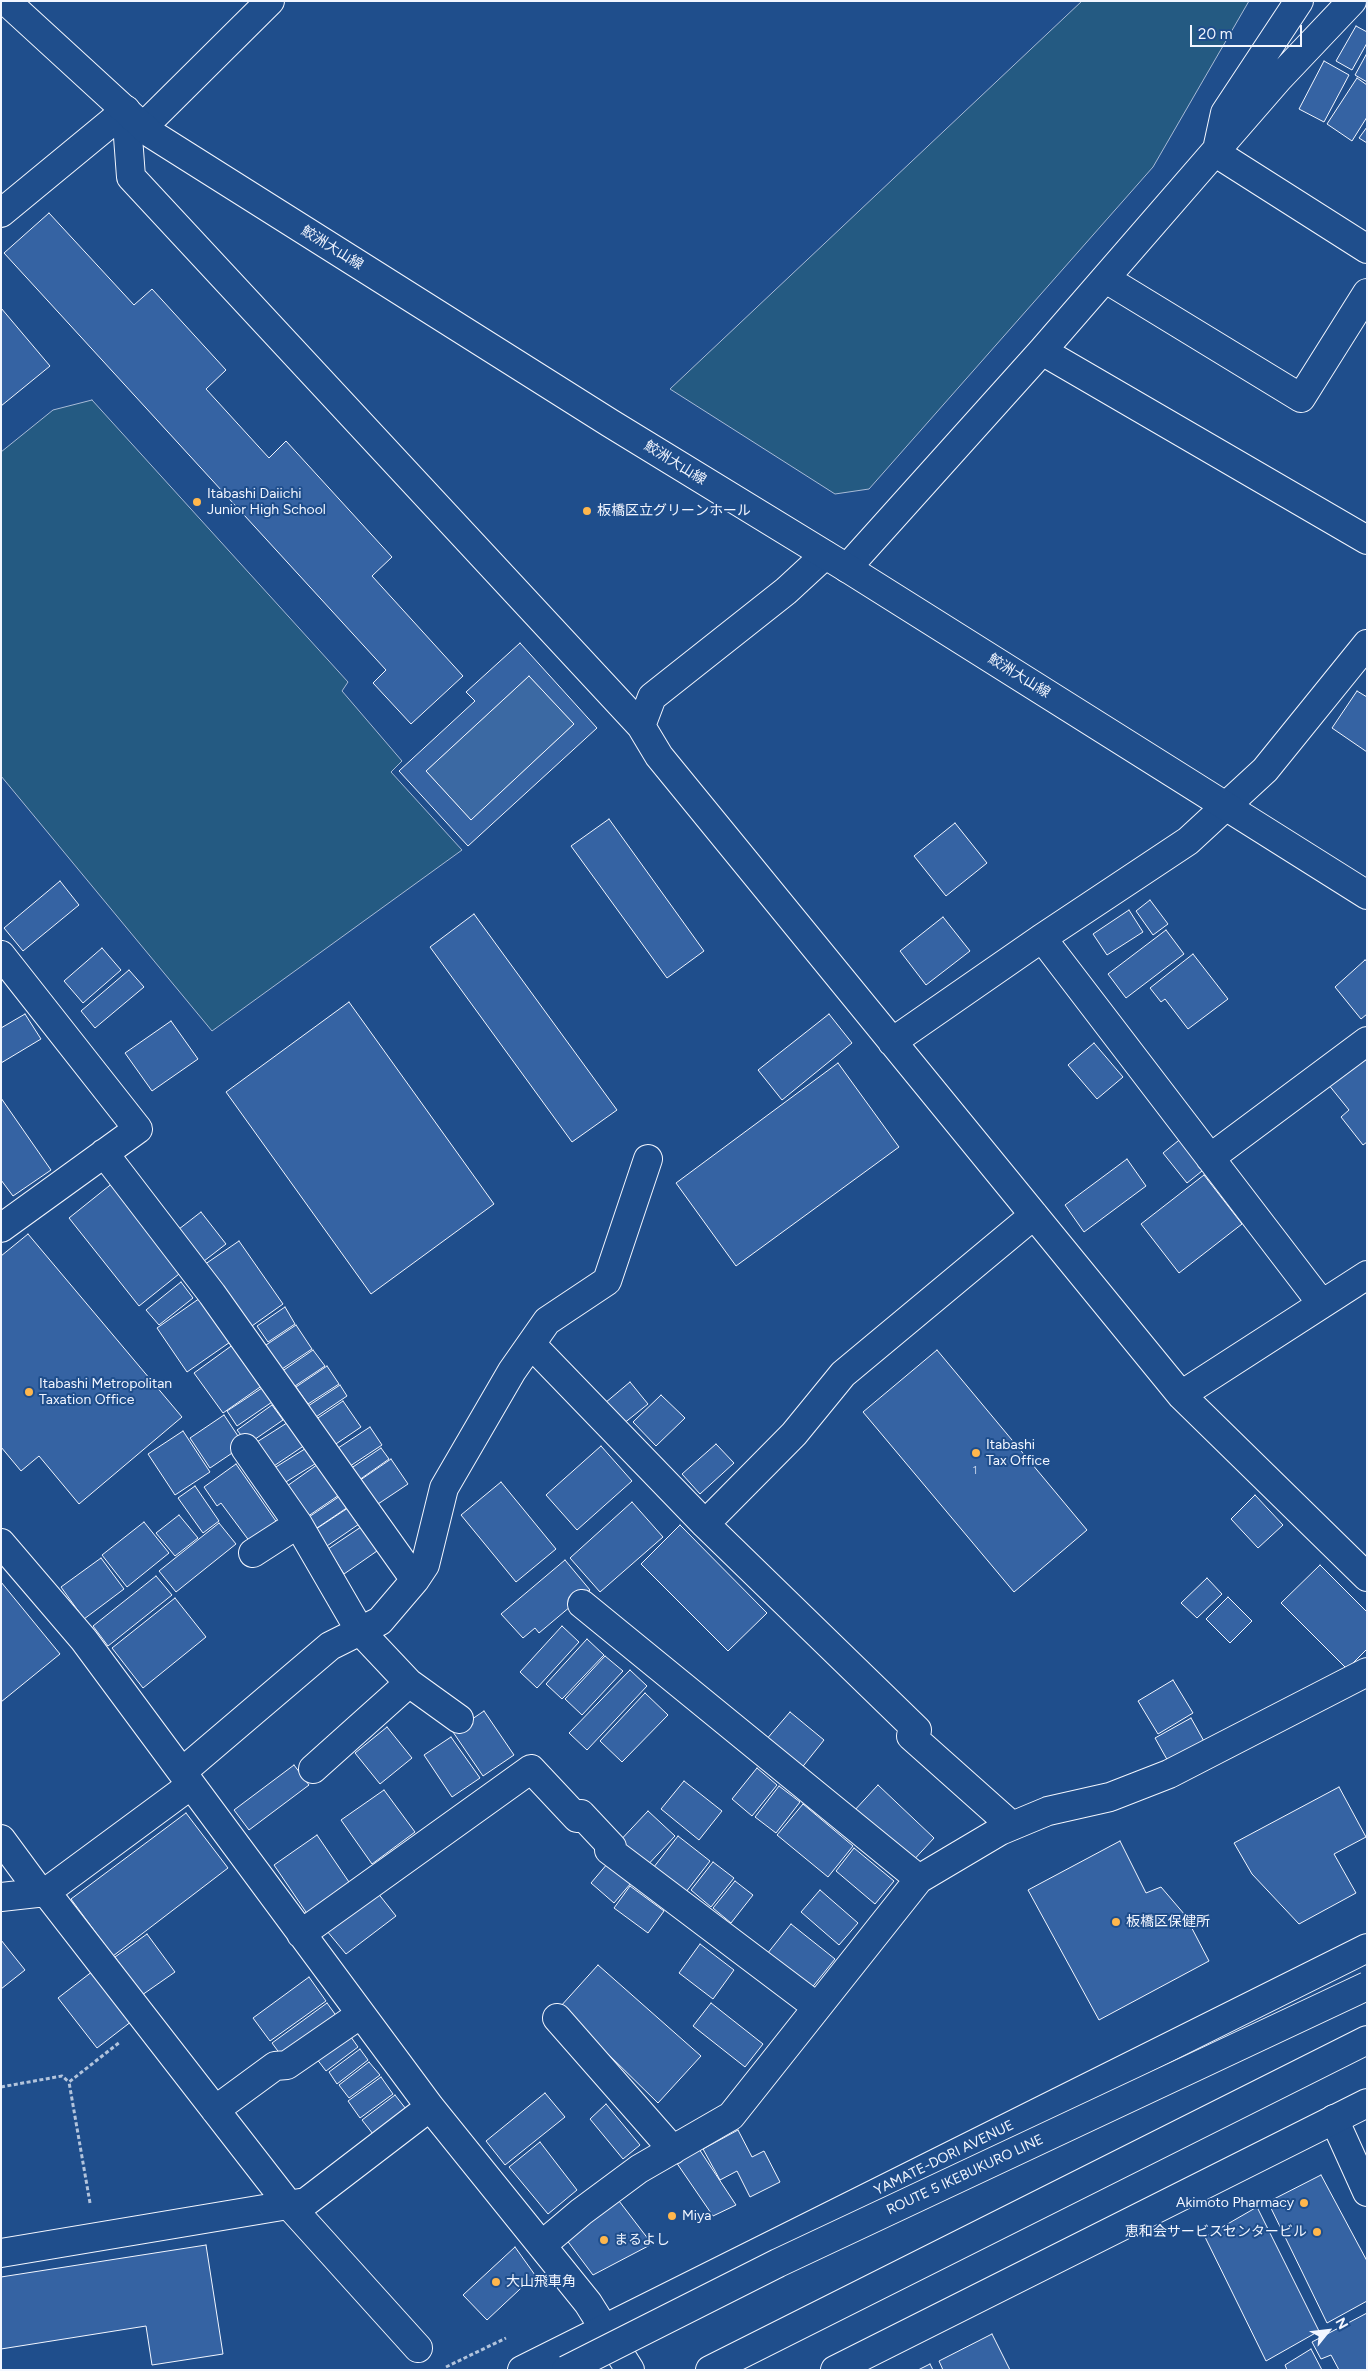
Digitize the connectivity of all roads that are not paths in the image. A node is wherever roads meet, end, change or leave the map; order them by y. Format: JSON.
{"nodes":[{"id":1,"x":6,"y":1,"type":"edge"},
{"id":2,"x":270,"y":1,"type":"edge"},
{"id":3,"x":1299,"y":1,"type":"edge"},
{"id":4,"x":1356,"y":7,"type":"edge"},
{"id":5,"x":134,"y":119,"type":"junction"},
{"id":6,"x":1216,"y":154,"type":"junction"},
{"id":7,"x":1,"y":213,"type":"edge"},
{"id":8,"x":1367,"y":249,"type":"edge"},
{"id":9,"x":1106,"y":278,"type":"junction"},
{"id":10,"x":1367,"y":294,"type":"edge"},
{"id":11,"x":1042,"y":351,"type":"junction"},
{"id":12,"x":1367,"y":540,"type":"edge"},
{"id":13,"x":836,"y":562,"type":"junction"},
{"id":14,"x":1367,"y":644,"type":"edge"},
{"id":15,"x":641,"y":726,"type":"junction"},
{"id":16,"x":1227,"y":806,"type":"junction"},
{"id":17,"x":1367,"y":895,"type":"edge"},
{"id":18,"x":1042,"y":938,"type":"junction"},
{"id":19,"x":1,"y":955,"type":"edge"},
{"id":20,"x":1367,"y":1041,"type":"edge"},
{"id":21,"x":892,"y":1042,"type":"junction"},
{"id":22,"x":104,"y":1153,"type":"junction"},
{"id":23,"x":1210,"y":1158,"type":"junction"},
{"id":24,"x":648,"y":1159,"type":"dead end"},
{"id":25,"x":1034,"y":1215,"type":"junction"},
{"id":26,"x":3,"y":1223,"type":"edge"},
{"id":27,"x":1367,"y":1275,"type":"edge"},
{"id":28,"x":1322,"y":1304,"type":"junction"},
{"id":29,"x":531,"y":1344,"type":"junction"},
{"id":30,"x":1181,"y":1395,"type":"junction"},
{"id":31,"x":245,"y":1448,"type":"dead end"},
{"id":32,"x":298,"y":1524,"type":"junction"},
{"id":33,"x":704,"y":1524,"type":"junction"},
{"id":34,"x":1,"y":1543,"type":"edge"},
{"id":35,"x":253,"y":1553,"type":"dead end"},
{"id":36,"x":1367,"y":1578,"type":"edge"},
{"id":37,"x":415,"y":1580,"type":"junction"},
{"id":38,"x":582,"y":1604,"type":"dead end"},
{"id":39,"x":360,"y":1631,"type":"junction"},
{"id":40,"x":1367,"y":1672,"type":"edge"},
{"id":41,"x":409,"y":1683,"type":"junction"},
{"id":42,"x":459,"y":1719,"type":"dead end"},
{"id":43,"x":313,"y":1769,"type":"dead end"},
{"id":44,"x":187,"y":1778,"type":"junction"},
{"id":45,"x":1012,"y":1826,"type":"junction"},
{"id":46,"x":1,"y":1839,"type":"edge"},
{"id":47,"x":919,"y":1879,"type":"junction"},
{"id":48,"x":43,"y":1892,"type":"junction"},
{"id":49,"x":1,"y":1897,"type":"edge"},
{"id":50,"x":301,"y":1934,"type":"junction"},
{"id":51,"x":1367,"y":1948,"type":"edge"},
{"id":52,"x":1367,"y":1986,"type":"edge"},
{"id":53,"x":1367,"y":2000,"type":"edge"},
{"id":54,"x":818,"y":2007,"type":"junction"},
{"id":55,"x":361,"y":2014,"type":"junction"},
{"id":56,"x":557,"y":2018,"type":"dead end"},
{"id":57,"x":1367,"y":2040,"type":"edge"},
{"id":58,"x":1367,"y":2103,"type":"edge"},
{"id":59,"x":430,"y":2108,"type":"junction"},
{"id":60,"x":216,"y":2110,"type":"junction"},
{"id":61,"x":1334,"y":2119,"type":"junction"},
{"id":62,"x":673,"y":2150,"type":"junction"},
{"id":63,"x":1367,"y":2192,"type":"edge"},
{"id":64,"x":289,"y":2205,"type":"junction"},
{"id":65,"x":542,"y":2245,"type":"junction"},
{"id":66,"x":1,"y":2253,"type":"edge"},
{"id":67,"x":602,"y":2328,"type":"junction"},
{"id":68,"x":418,"y":2348,"type":"dead end"},
{"id":69,"x":522,"y":2370,"type":"edge"},
{"id":70,"x":566,"y":2370,"type":"edge"},
{"id":71,"x":585,"y":2370,"type":"edge"},
{"id":72,"x":630,"y":2370,"type":"edge"},
{"id":73,"x":710,"y":2370,"type":"edge"},
{"id":74,"x":835,"y":2370,"type":"edge"}],
"edges":[{"from":1,"to":5,"type":"main road","name":"鮫洲大山線"},
{"from":2,"to":5,"type":"main road"},
{"from":3,"to":6,"type":"main road"},
{"from":4,"to":6,"type":"main road"},
{"from":5,"to":7,"type":"main road"},
{"from":5,"to":13,"type":"main road","name":"鮫洲大山線"},
{"from":5,"to":15,"type":"main road"},
{"from":6,"to":8,"type":"main road"},
{"from":6,"to":9,"type":"main road"},
{"from":9,"to":10,"type":"main road"},
{"from":9,"to":11,"type":"main road"},
{"from":11,"to":12,"type":"main road"},
{"from":11,"to":13,"type":"main road"},
{"from":13,"to":15,"type":"main road"},
{"from":13,"to":16,"type":"main road","name":"鮫洲大山線"},
{"from":14,"to":16,"type":"main road"},
{"from":15,"to":21,"type":"main road"},
{"from":16,"to":17,"type":"main road","name":"鮫洲大山線"},
{"from":16,"to":18,"type":"main road"},
{"from":18,"to":21,"type":"main road"},
{"from":18,"to":23,"type":"main road"},
{"from":19,"to":22,"type":"main road"},
{"from":20,"to":23,"type":"main road"},
{"from":21,"to":25,"type":"main road"},
{"from":22,"to":26,"type":"main road"},
{"from":22,"to":37,"type":"main road"},
{"from":23,"to":28,"type":"main road"},
{"from":24,"to":29,"type":"main road"},
{"from":25,"to":30,"type":"main road"},
{"from":25,"to":33,"type":"main road"},
{"from":27,"to":28,"type":"main road"},
{"from":28,"to":30,"type":"main road"},
{"from":29,"to":33,"type":"main road"},
{"from":29,"to":37,"type":"main road"},
{"from":30,"to":36,"type":"main road"},
{"from":31,"to":32,"type":"main road"},
{"from":32,"to":35,"type":"main road"},
{"from":32,"to":39,"type":"main road"},
{"from":33,"to":45,"type":"main road"},
{"from":34,"to":44,"type":"main road"},
{"from":37,"to":39,"type":"main road"},
{"from":38,"to":47,"type":"main road"},
{"from":39,"to":41,"type":"main road"},
{"from":39,"to":44,"type":"main road"},
{"from":40,"to":45,"type":"main road"},
{"from":41,"to":42,"type":"main road"},
{"from":41,"to":43,"type":"main road"},
{"from":44,"to":48,"type":"main road"},
{"from":44,"to":50,"type":"main road"},
{"from":45,"to":47,"type":"main road"},
{"from":46,"to":48,"type":"main road"},
{"from":47,"to":54,"type":"main road"},
{"from":48,"to":49,"type":"main road"},
{"from":48,"to":60,"type":"main road"},
{"from":50,"to":54,"type":"main road"},
{"from":50,"to":55,"type":"main road"},
{"from":51,"to":67,"type":"main road","name":"YAMATE-DORI AVENUE"},
{"from":52,"to":70,"type":"main road","name":"ROUTE 5 IKEBUKURO LINE","bridge":true},
{"from":53,"to":71,"type":"main road","name":"ROUTE 5 IKEBUKURO LINE"},
{"from":54,"to":62,"type":"main road"},
{"from":55,"to":59,"type":"main road"},
{"from":55,"to":60,"type":"main road"},
{"from":56,"to":62,"type":"main road"},
{"from":57,"to":73,"type":"main road"},
{"from":58,"to":61,"type":"main road"},
{"from":59,"to":64,"type":"main road"},
{"from":59,"to":65,"type":"main road"},
{"from":60,"to":64,"type":"main road"},
{"from":61,"to":63,"type":"main road"},
{"from":61,"to":74,"type":"main road"},
{"from":62,"to":65,"type":"main road"},
{"from":64,"to":66,"type":"main road"},
{"from":64,"to":68,"type":"main road"},
{"from":65,"to":67,"type":"main road"},
{"from":67,"to":69,"type":"main road","name":"YAMATE-DORI AVENUE"},
{"from":67,"to":72,"type":"main road"}]}
